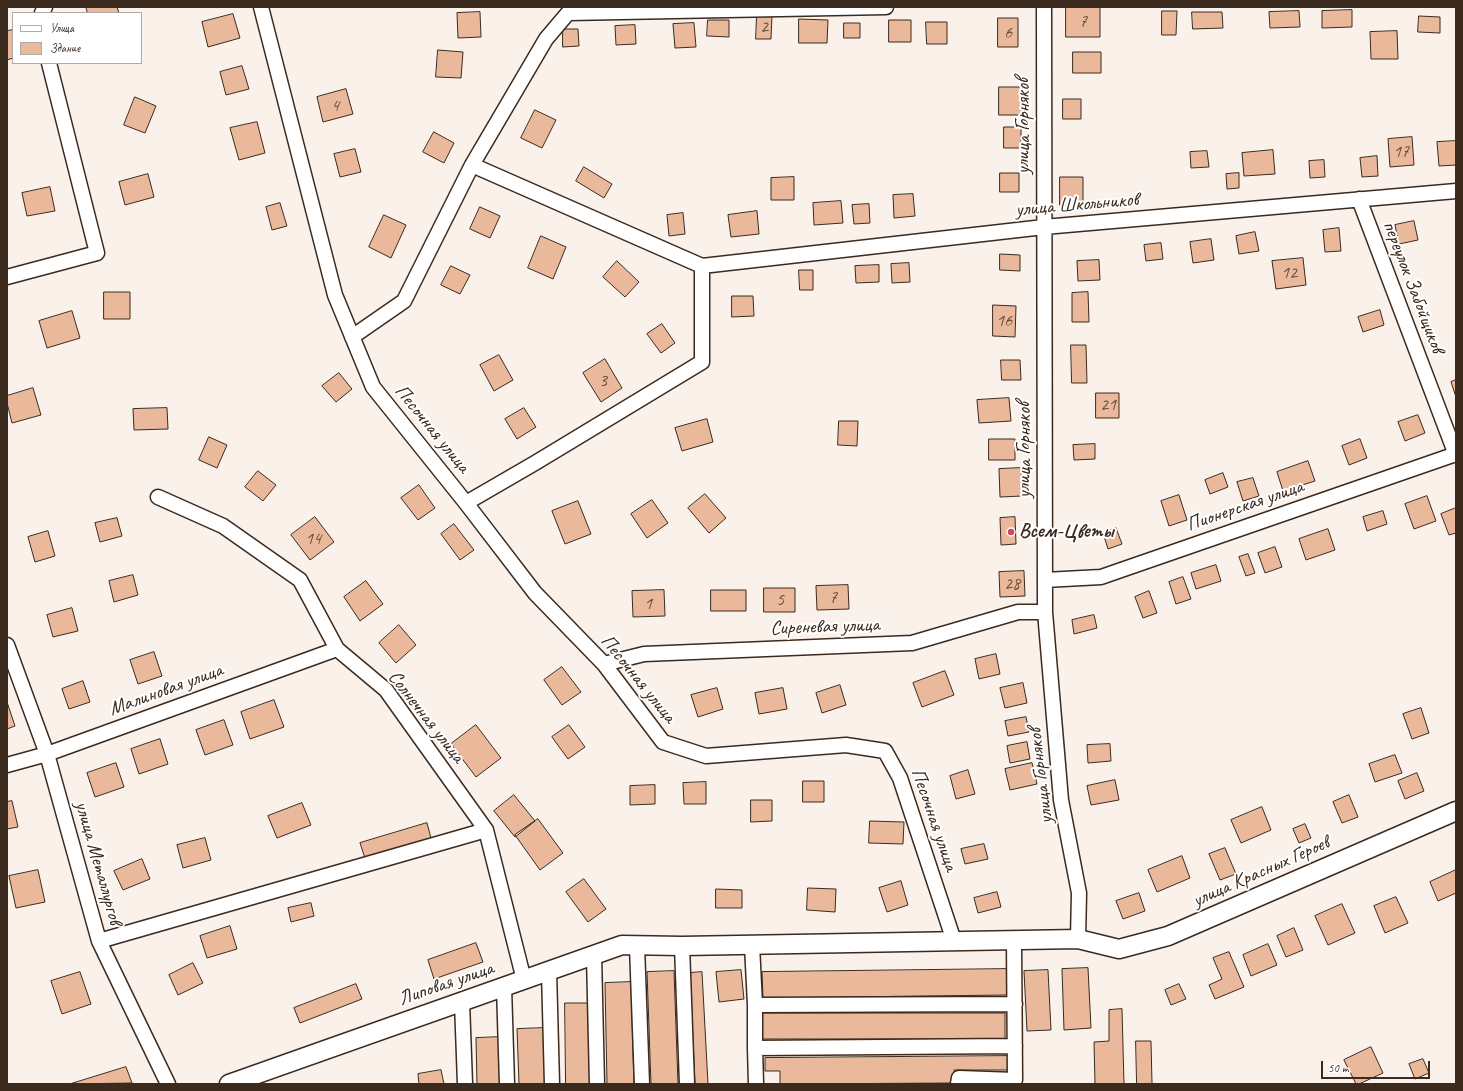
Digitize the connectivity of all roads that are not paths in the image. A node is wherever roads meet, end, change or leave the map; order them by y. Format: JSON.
{"nodes":[{"id":1,"x":261,"y":7,"type":"edge"},
{"id":2,"x":886,"y":7,"type":"edge"},
{"id":3,"x":1044,"y":7,"type":"edge"},
{"id":4,"x":49,"y":64,"type":"edge"},
{"id":5,"x":472,"y":165,"type":"junction"},
{"id":6,"x":1456,"y":191,"type":"edge"},
{"id":7,"x":1359,"y":199,"type":"junction"},
{"id":8,"x":1044,"y":227,"type":"junction"},
{"id":9,"x":702,"y":266,"type":"junction"},
{"id":10,"x":7,"y":277,"type":"edge"},
{"id":11,"x":352,"y":337,"type":"junction"},
{"id":12,"x":1456,"y":455,"type":"edge"},
{"id":13,"x":158,"y":497,"type":"dead end"},
{"id":14,"x":466,"y":503,"type":"junction"},
{"id":15,"x":1045,"y":580,"type":"junction"},
{"id":16,"x":1045,"y":612,"type":"junction"},
{"id":17,"x":7,"y":645,"type":"edge"},
{"id":18,"x":337,"y":649,"type":"junction"},
{"id":19,"x":604,"y":664,"type":"junction"},
{"id":20,"x":47,"y":754,"type":"junction"},
{"id":21,"x":7,"y":765,"type":"edge"},
{"id":22,"x":1456,"y":811,"type":"edge"},
{"id":23,"x":486,"y":830,"type":"junction"},
{"id":24,"x":1078,"y":939,"type":"junction"},
{"id":25,"x":1014,"y":940,"type":"junction"},
{"id":26,"x":99,"y":941,"type":"junction"},
{"id":27,"x":954,"y":941,"type":"junction"},
{"id":28,"x":752,"y":945,"type":"junction"},
{"id":29,"x":637,"y":946,"type":"junction"},
{"id":30,"x":682,"y":946,"type":"junction"},
{"id":31,"x":594,"y":956,"type":"junction"},
{"id":32,"x":549,"y":971,"type":"junction"},
{"id":33,"x":524,"y":980,"type":"junction"},
{"id":34,"x":504,"y":987,"type":"junction"},
{"id":35,"x":462,"y":1002,"type":"junction"},
{"id":36,"x":1015,"y":1004,"type":"junction"},
{"id":37,"x":755,"y":1005,"type":"junction"},
{"id":38,"x":1015,"y":1046,"type":"junction"},
{"id":39,"x":755,"y":1048,"type":"junction"},
{"id":40,"x":168,"y":1084,"type":"edge"},
{"id":41,"x":228,"y":1084,"type":"edge"},
{"id":42,"x":465,"y":1084,"type":"edge"},
{"id":43,"x":507,"y":1084,"type":"edge"},
{"id":44,"x":552,"y":1084,"type":"edge"},
{"id":45,"x":597,"y":1084,"type":"edge"},
{"id":46,"x":642,"y":1084,"type":"edge"},
{"id":47,"x":687,"y":1084,"type":"edge"},
{"id":48,"x":756,"y":1084,"type":"edge"},
{"id":49,"x":958,"y":1084,"type":"edge"}],
"edges":[{"from":1,"to":11,"type":"street","name":"Песочная улица"},
{"from":2,"to":5,"type":"street"},
{"from":3,"to":8,"type":"street","name":"улица Горняков"},
{"from":4,"to":10,"type":"street"},
{"from":5,"to":9,"type":"street"},
{"from":5,"to":11,"type":"street"},
{"from":6,"to":7,"type":"street","name":"улица Школьников"},
{"from":7,"to":8,"type":"street","name":"улица Школьников"},
{"from":7,"to":12,"type":"street","name":"переулок Забойщиков"},
{"from":8,"to":9,"type":"street","name":"улица Школьников"},
{"from":8,"to":15,"type":"street","name":"улица Горняков"},
{"from":9,"to":14,"type":"street"},
{"from":11,"to":14,"type":"street","name":"Песочная улица"},
{"from":12,"to":15,"type":"street","name":"Пионерская улица"},
{"from":13,"to":18,"type":"street","name":"Солнечная улица"},
{"from":14,"to":19,"type":"street","name":"Песочная улица"},
{"from":15,"to":16,"type":"street","name":"улица Горняков"},
{"from":16,"to":19,"type":"street","name":"Сиреневая улица"},
{"from":16,"to":24,"type":"street","name":"улица Горняков"},
{"from":17,"to":20,"type":"street","name":"улица Металлургов"},
{"from":18,"to":20,"type":"street","name":"Малиновая улица"},
{"from":18,"to":23,"type":"street","name":"Солнечная улица"},
{"from":19,"to":27,"type":"street","name":"Песочная улица"},
{"from":20,"to":21,"type":"street","name":"Малиновая улица"},
{"from":20,"to":26,"type":"street","name":"улица Металлургов"},
{"from":22,"to":24,"type":"main road","name":"улица Красных Героев"},
{"from":23,"to":26,"type":"street"},
{"from":23,"to":33,"type":"street","name":"Солнечная улица"},
{"from":24,"to":25,"type":"main road","name":"улица Красных Героев"},
{"from":25,"to":27,"type":"main road","name":"улица Красных Героев"},
{"from":25,"to":36,"type":"street"},
{"from":26,"to":40,"type":"street","name":"улица Металлургов"},
{"from":27,"to":28,"type":"main road","name":"Липовая улица"},
{"from":28,"to":30,"type":"main road","name":"Липовая улица"},
{"from":28,"to":37,"type":"street"},
{"from":29,"to":30,"type":"main road","name":"Липовая улица"},
{"from":29,"to":31,"type":"main road","name":"Липовая улица"},
{"from":29,"to":46,"type":"street"},
{"from":30,"to":47,"type":"street"},
{"from":31,"to":32,"type":"main road","name":"Липовая улица"},
{"from":31,"to":45,"type":"street"},
{"from":32,"to":33,"type":"main road","name":"Липовая улица"},
{"from":32,"to":44,"type":"street"},
{"from":33,"to":34,"type":"main road","name":"Липовая улица"},
{"from":34,"to":35,"type":"main road","name":"Липовая улица"},
{"from":34,"to":43,"type":"street"},
{"from":35,"to":41,"type":"main road","name":"Липовая улица"},
{"from":35,"to":42,"type":"street"},
{"from":36,"to":37,"type":"street"},
{"from":36,"to":38,"type":"street"},
{"from":37,"to":39,"type":"street"},
{"from":38,"to":39,"type":"street"},
{"from":38,"to":49,"type":"street"},
{"from":39,"to":48,"type":"street"}]}
